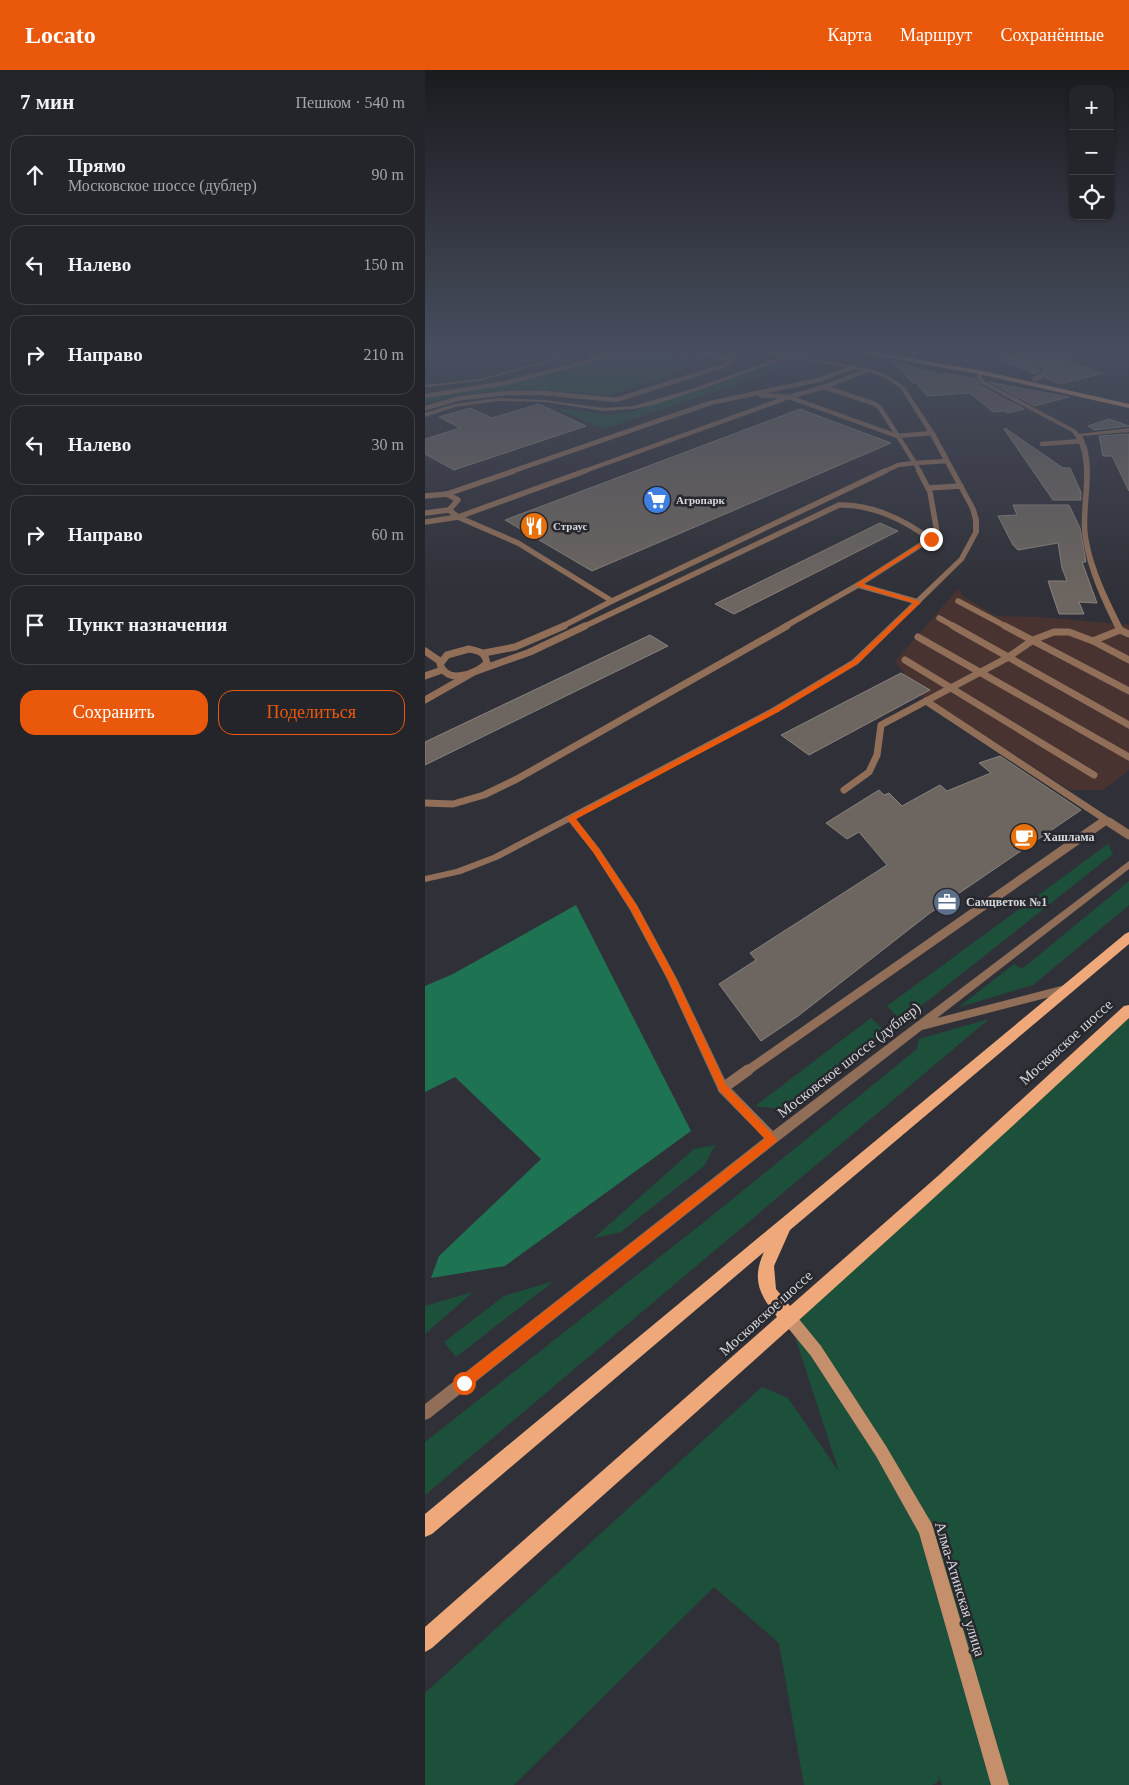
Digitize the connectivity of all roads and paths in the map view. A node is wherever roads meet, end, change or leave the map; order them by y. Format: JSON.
{"nodes":[{"id":1,"x":634,"y":430,"type":"edge"},
{"id":2,"x":700,"y":430,"type":"edge"},
{"id":3,"x":880,"y":430,"type":"edge"},
{"id":4,"x":893,"y":430,"type":"edge"},
{"id":5,"x":930,"y":430,"type":"edge"},
{"id":6,"x":1067,"y":430,"type":"edge"},
{"id":7,"x":1129,"y":430,"type":"edge"},
{"id":8,"x":932,"y":433,"type":"junction"},
{"id":9,"x":897,"y":436,"type":"junction"},
{"id":10,"x":1081,"y":438,"type":"junction"},
{"id":11,"x":1042,"y":444,"type":"dead end"},
{"id":12,"x":947,"y":461,"type":"junction"},
{"id":13,"x":915,"y":463,"type":"junction"},
{"id":14,"x":961,"y":486,"type":"junction"},
{"id":15,"x":928,"y":488,"type":"junction"},
{"id":16,"x":447,"y":494,"type":"junction"},
{"id":17,"x":425,"y":496,"type":"edge"},
{"id":18,"x":449,"y":510,"type":"junction"},
{"id":19,"x":425,"y":513,"type":"edge"},
{"id":20,"x":458,"y":517,"type":"junction"},
{"id":21,"x":425,"y":522,"type":"edge"},
{"id":22,"x":931,"y":539,"type":"junction"},
{"id":23,"x":858,"y":585,"type":"junction"},
{"id":24,"x":612,"y":601,"type":"junction"},
{"id":25,"x":958,"y":601,"type":"dead end"},
{"id":26,"x":918,"y":602,"type":"junction"},
{"id":27,"x":939,"y":618,"type":"dead end"},
{"id":28,"x":1120,"y":630,"type":"junction"},
{"id":29,"x":1129,"y":634,"type":"edge"},
{"id":30,"x":918,"y":637,"type":"dead end"},
{"id":31,"x":1033,"y":640,"type":"junction"},
{"id":32,"x":1093,"y":641,"type":"junction"},
{"id":33,"x":425,"y":651,"type":"edge"},
{"id":34,"x":484,"y":654,"type":"junction"},
{"id":35,"x":1007,"y":658,"type":"junction"},
{"id":36,"x":905,"y":660,"type":"dead end"},
{"id":37,"x":1129,"y":660,"type":"edge"},
{"id":38,"x":441,"y":662,"type":"junction"},
{"id":39,"x":442,"y":670,"type":"junction"},
{"id":40,"x":474,"y":672,"type":"junction"},
{"id":41,"x":980,"y":672,"type":"junction"},
{"id":42,"x":425,"y":676,"type":"edge"},
{"id":43,"x":951,"y":688,"type":"junction"},
{"id":44,"x":1129,"y":691,"type":"edge"},
{"id":45,"x":425,"y":700,"type":"edge"},
{"id":46,"x":926,"y":701,"type":"junction"},
{"id":47,"x":1129,"y":725,"type":"edge"},
{"id":48,"x":1129,"y":757,"type":"edge"},
{"id":49,"x":1094,"y":775,"type":"dead end"},
{"id":50,"x":844,"y":790,"type":"dead end"},
{"id":51,"x":425,"y":803,"type":"edge"},
{"id":52,"x":571,"y":818,"type":"junction"},
{"id":53,"x":1105,"y":820,"type":"junction"},
{"id":54,"x":1129,"y":835,"type":"edge"},
{"id":55,"x":1129,"y":864,"type":"edge"},
{"id":56,"x":425,"y":880,"type":"edge"},
{"id":57,"x":1129,"y":937,"type":"edge"},
{"id":58,"x":1071,"y":987,"type":"junction"},
{"id":59,"x":1129,"y":1010,"type":"edge"},
{"id":60,"x":917,"y":1028,"type":"junction"},
{"id":61,"x":723,"y":1088,"type":"junction"},
{"id":62,"x":772,"y":1139,"type":"junction"},
{"id":63,"x":783,"y":1227,"type":"junction"},
{"id":64,"x":789,"y":1318,"type":"junction"},
{"id":65,"x":425,"y":1413,"type":"edge"},
{"id":66,"x":425,"y":1527,"type":"edge"},
{"id":67,"x":425,"y":1641,"type":"edge"},
{"id":68,"x":1000,"y":1785,"type":"edge"}],
"edges":[{"from":1,"to":16,"type":"lane"},
{"from":2,"to":20,"type":"lane"},
{"from":3,"to":9,"type":"lane"},
{"from":4,"to":9,"type":"lane"},
{"from":5,"to":8,"type":"street"},
{"from":6,"to":10,"type":"street"},
{"from":7,"to":10,"type":"street"},
{"from":8,"to":9,"type":"lane"},
{"from":8,"to":12,"type":"street"},
{"from":9,"to":13,"type":"lane"},
{"from":10,"to":11,"type":"lane"},
{"from":10,"to":28,"type":"street"},
{"from":12,"to":13,"type":"lane"},
{"from":12,"to":14,"type":"street"},
{"from":13,"to":15,"type":"lane"},
{"from":13,"to":24,"type":"lane"},
{"from":14,"to":15,"type":"lane"},
{"from":14,"to":26,"type":"street"},
{"from":15,"to":22,"type":"lane"},
{"from":16,"to":17,"type":"lane"},
{"from":16,"to":18,"type":"lane"},
{"from":18,"to":19,"type":"lane"},
{"from":18,"to":20,"type":"lane"},
{"from":20,"to":21,"type":"lane"},
{"from":20,"to":24,"type":"lane"},
{"from":22,"to":23,"type":"lane"},
{"from":22,"to":40,"type":"lane"},
{"from":23,"to":26,"type":"lane"},
{"from":23,"to":51,"type":"lane"},
{"from":24,"to":34,"type":"lane"},
{"from":25,"to":31,"type":"lane"},
{"from":26,"to":52,"type":"street"},
{"from":27,"to":35,"type":"lane"},
{"from":28,"to":29,"type":"lane"},
{"from":28,"to":32,"type":"lane"},
{"from":30,"to":41,"type":"lane"},
{"from":31,"to":32,"type":"lane"},
{"from":31,"to":35,"type":"lane"},
{"from":31,"to":44,"type":"lane"},
{"from":32,"to":37,"type":"lane"},
{"from":33,"to":38,"type":"lane"},
{"from":34,"to":38,"type":"lane"},
{"from":34,"to":40,"type":"lane"},
{"from":35,"to":41,"type":"lane"},
{"from":35,"to":47,"type":"lane"},
{"from":36,"to":43,"type":"lane"},
{"from":38,"to":39,"type":"lane"},
{"from":39,"to":40,"type":"lane"},
{"from":39,"to":42,"type":"lane"},
{"from":40,"to":45,"type":"lane"},
{"from":41,"to":43,"type":"lane"},
{"from":41,"to":48,"type":"lane"},
{"from":43,"to":46,"type":"lane"},
{"from":43,"to":49,"type":"lane"},
{"from":46,"to":50,"type":"lane"},
{"from":46,"to":53,"type":"lane"},
{"from":52,"to":56,"type":"street"},
{"from":52,"to":61,"type":"street"},
{"from":53,"to":54,"type":"lane"},
{"from":53,"to":61,"type":"lane"},
{"from":55,"to":60,"type":"street","name":"Московское шоссе (дублер)"},
{"from":57,"to":58,"type":"main road"},
{"from":58,"to":60,"type":"street"},
{"from":58,"to":63,"type":"main road"},
{"from":59,"to":64,"type":"main road","name":"Московское шоссе"},
{"from":60,"to":62,"type":"street","name":"Московское шоссе (дублер)"},
{"from":61,"to":62,"type":"street"},
{"from":62,"to":65,"type":"street","name":"Московское шоссе (дублер)"},
{"from":63,"to":64,"type":"main road"},
{"from":63,"to":66,"type":"main road"},
{"from":64,"to":67,"type":"main road","name":"Московское шоссе"},
{"from":64,"to":68,"type":"main road","name":"Алма-Атинская улица"}]}
